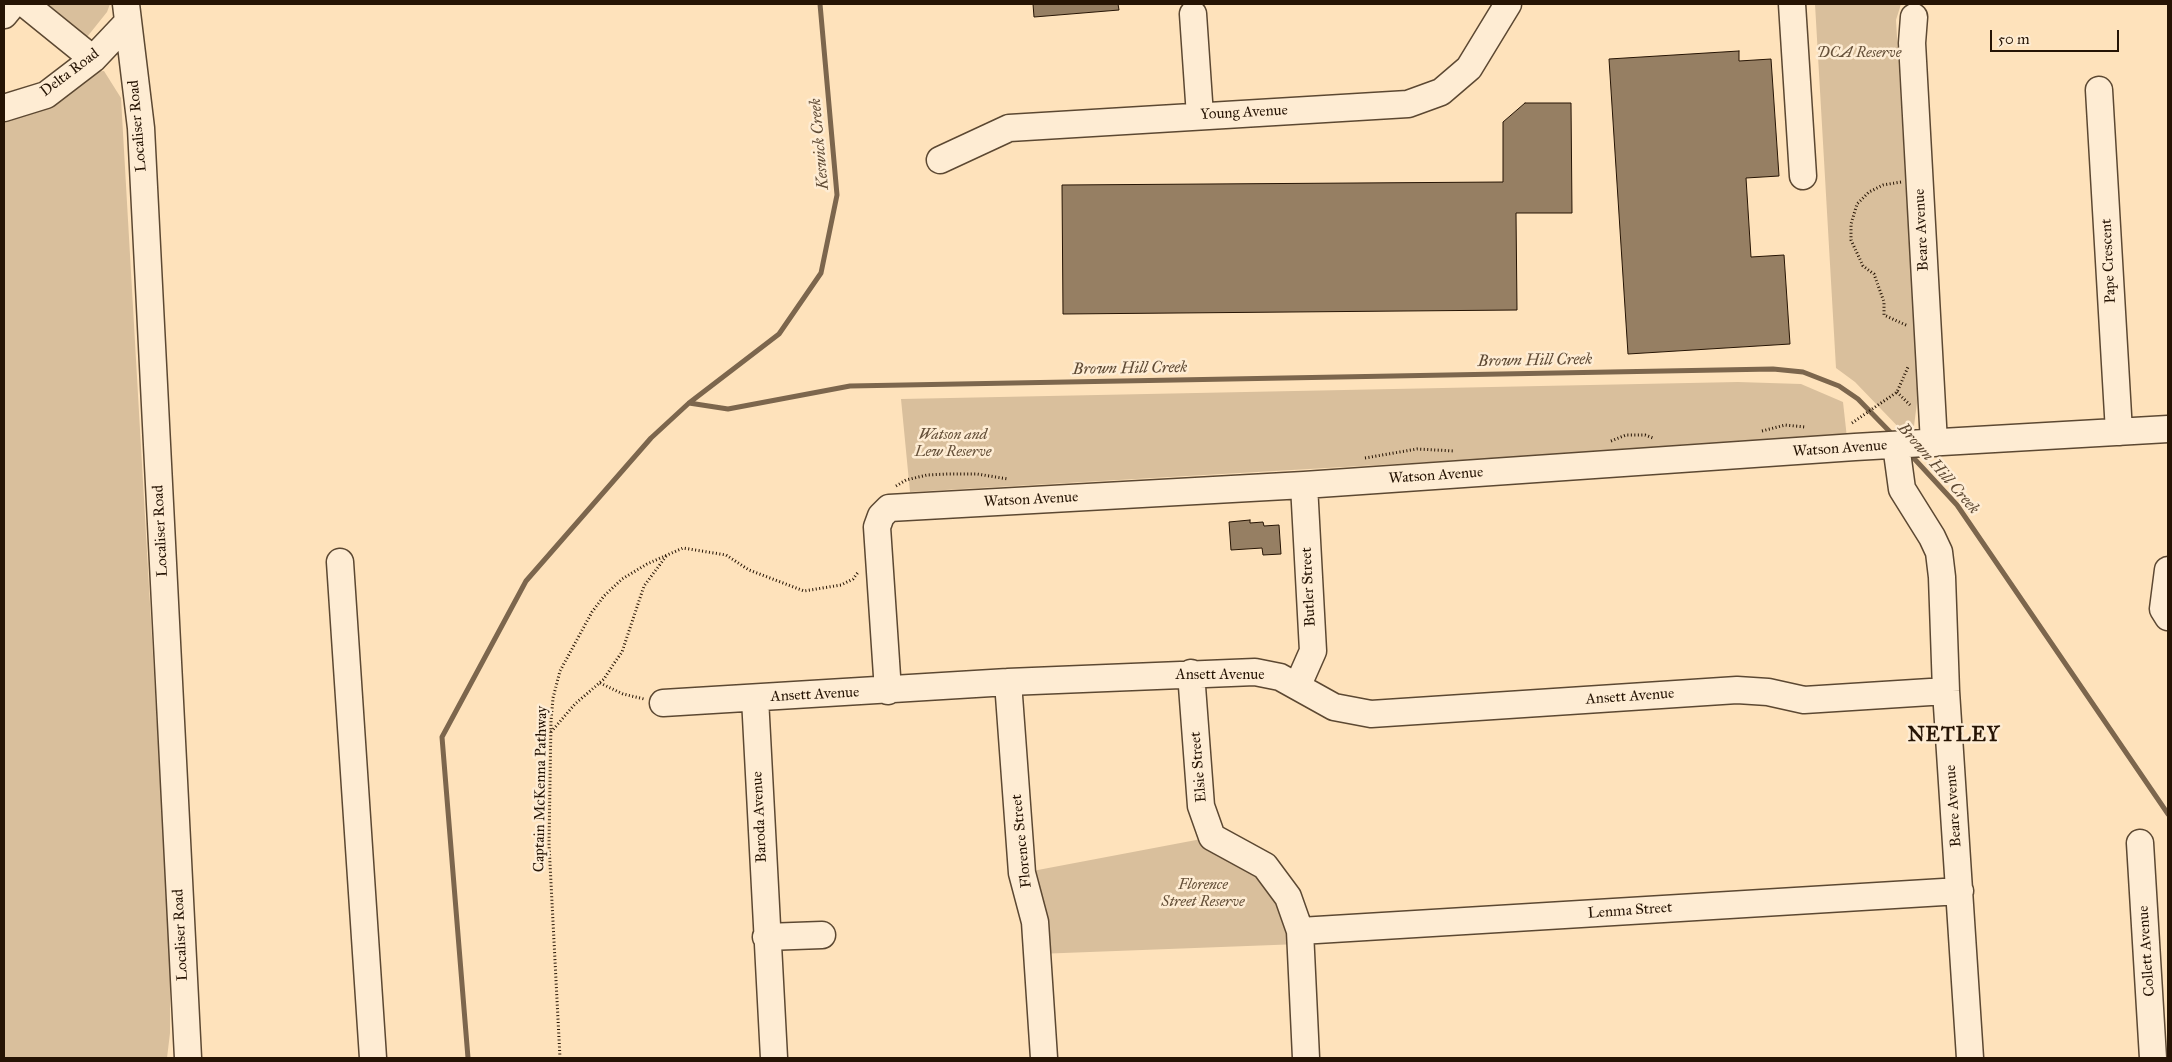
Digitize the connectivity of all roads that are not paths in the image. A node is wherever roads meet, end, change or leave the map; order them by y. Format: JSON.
{"nodes":[{"id":1,"x":13,"y":4,"type":"edge"},
{"id":2,"x":25,"y":4,"type":"edge"},
{"id":3,"x":1508,"y":4,"type":"edge"},
{"id":4,"x":1792,"y":4,"type":"edge"},
{"id":5,"x":126,"y":13,"type":"edge"},
{"id":6,"x":1193,"y":14,"type":"dead end"},
{"id":7,"x":4,"y":15,"type":"edge"},
{"id":8,"x":1914,"y":17,"type":"dead end"},
{"id":9,"x":93,"y":59,"type":"junction"},
{"id":10,"x":2099,"y":90,"type":"dead end"},
{"id":11,"x":5,"y":108,"type":"edge"},
{"id":12,"x":1200,"y":116,"type":"junction"},
{"id":13,"x":940,"y":160,"type":"dead end"},
{"id":14,"x":1803,"y":176,"type":"dead end"},
{"id":15,"x":2168,"y":429,"type":"edge"},
{"id":16,"x":2119,"y":432,"type":"junction"},
{"id":17,"x":1916,"y":444,"type":"junction"},
{"id":18,"x":1304,"y":486,"type":"junction"},
{"id":19,"x":340,"y":562,"type":"dead end"},
{"id":20,"x":2168,"y":570,"type":"edge"},
{"id":21,"x":2168,"y":617,"type":"edge"},
{"id":22,"x":1191,"y":673,"type":"junction"},
{"id":23,"x":1008,"y":682,"type":"junction"},
{"id":24,"x":1298,"y":685,"type":"junction"},
{"id":25,"x":888,"y":691,"type":"junction"},
{"id":26,"x":1946,"y":691,"type":"junction"},
{"id":27,"x":755,"y":698,"type":"junction"},
{"id":28,"x":663,"y":703,"type":"road end"},
{"id":29,"x":2140,"y":843,"type":"dead end"},
{"id":30,"x":1960,"y":891,"type":"junction"},
{"id":31,"x":1300,"y":931,"type":"junction"},
{"id":32,"x":822,"y":935,"type":"dead end"},
{"id":33,"x":766,"y":937,"type":"junction"},
{"id":34,"x":2158,"y":1045,"type":"edge"},
{"id":35,"x":188,"y":1058,"type":"edge"},
{"id":36,"x":373,"y":1058,"type":"edge"},
{"id":37,"x":774,"y":1058,"type":"edge"},
{"id":38,"x":1044,"y":1058,"type":"edge"},
{"id":39,"x":1306,"y":1058,"type":"edge"},
{"id":40,"x":1970,"y":1058,"type":"edge"}],
"edges":[{"from":1,"to":7,"type":"street"},
{"from":2,"to":9,"type":"street"},
{"from":3,"to":12,"type":"street","name":"Young Avenue"},
{"from":4,"to":14,"type":"street"},
{"from":5,"to":9,"type":"street","name":"Delta Road"},
{"from":5,"to":35,"type":"street","name":"Localiser Road"},
{"from":6,"to":12,"type":"street"},
{"from":8,"to":17,"type":"street","name":"Beare Avenue"},
{"from":9,"to":11,"type":"street","name":"Delta Road"},
{"from":10,"to":16,"type":"street","name":"Pape Crescent"},
{"from":12,"to":13,"type":"street","name":"Young Avenue"},
{"from":15,"to":16,"type":"street","name":"Watson Avenue"},
{"from":16,"to":17,"type":"street","name":"Watson Avenue"},
{"from":17,"to":18,"type":"street","name":"Watson Avenue"},
{"from":17,"to":26,"type":"street","name":"Beare Avenue"},
{"from":18,"to":24,"type":"street","name":"Butler Street"},
{"from":18,"to":25,"type":"street","name":"Watson Avenue"},
{"from":19,"to":36,"type":"street"},
{"from":20,"to":21,"type":"street"},
{"from":22,"to":23,"type":"street","name":"Ansett Avenue"},
{"from":22,"to":24,"type":"street","name":"Ansett Avenue"},
{"from":22,"to":31,"type":"street","name":"Elsie Street"},
{"from":23,"to":25,"type":"street","name":"Ansett Avenue"},
{"from":23,"to":38,"type":"street","name":"Florence Street"},
{"from":24,"to":26,"type":"street","name":"Ansett Avenue"},
{"from":25,"to":27,"type":"street","name":"Ansett Avenue"},
{"from":26,"to":30,"type":"street","name":"Beare Avenue"},
{"from":27,"to":28,"type":"street","name":"Ansett Avenue"},
{"from":27,"to":33,"type":"street","name":"Baroda Avenue"},
{"from":29,"to":34,"type":"street","name":"Collett Avenue"},
{"from":30,"to":31,"type":"street","name":"Lenma Street"},
{"from":30,"to":40,"type":"street","name":"Beare Avenue"},
{"from":31,"to":39,"type":"street","name":"Elsie Street"},
{"from":32,"to":33,"type":"street"},
{"from":33,"to":37,"type":"street","name":"Baroda Avenue"}]}
